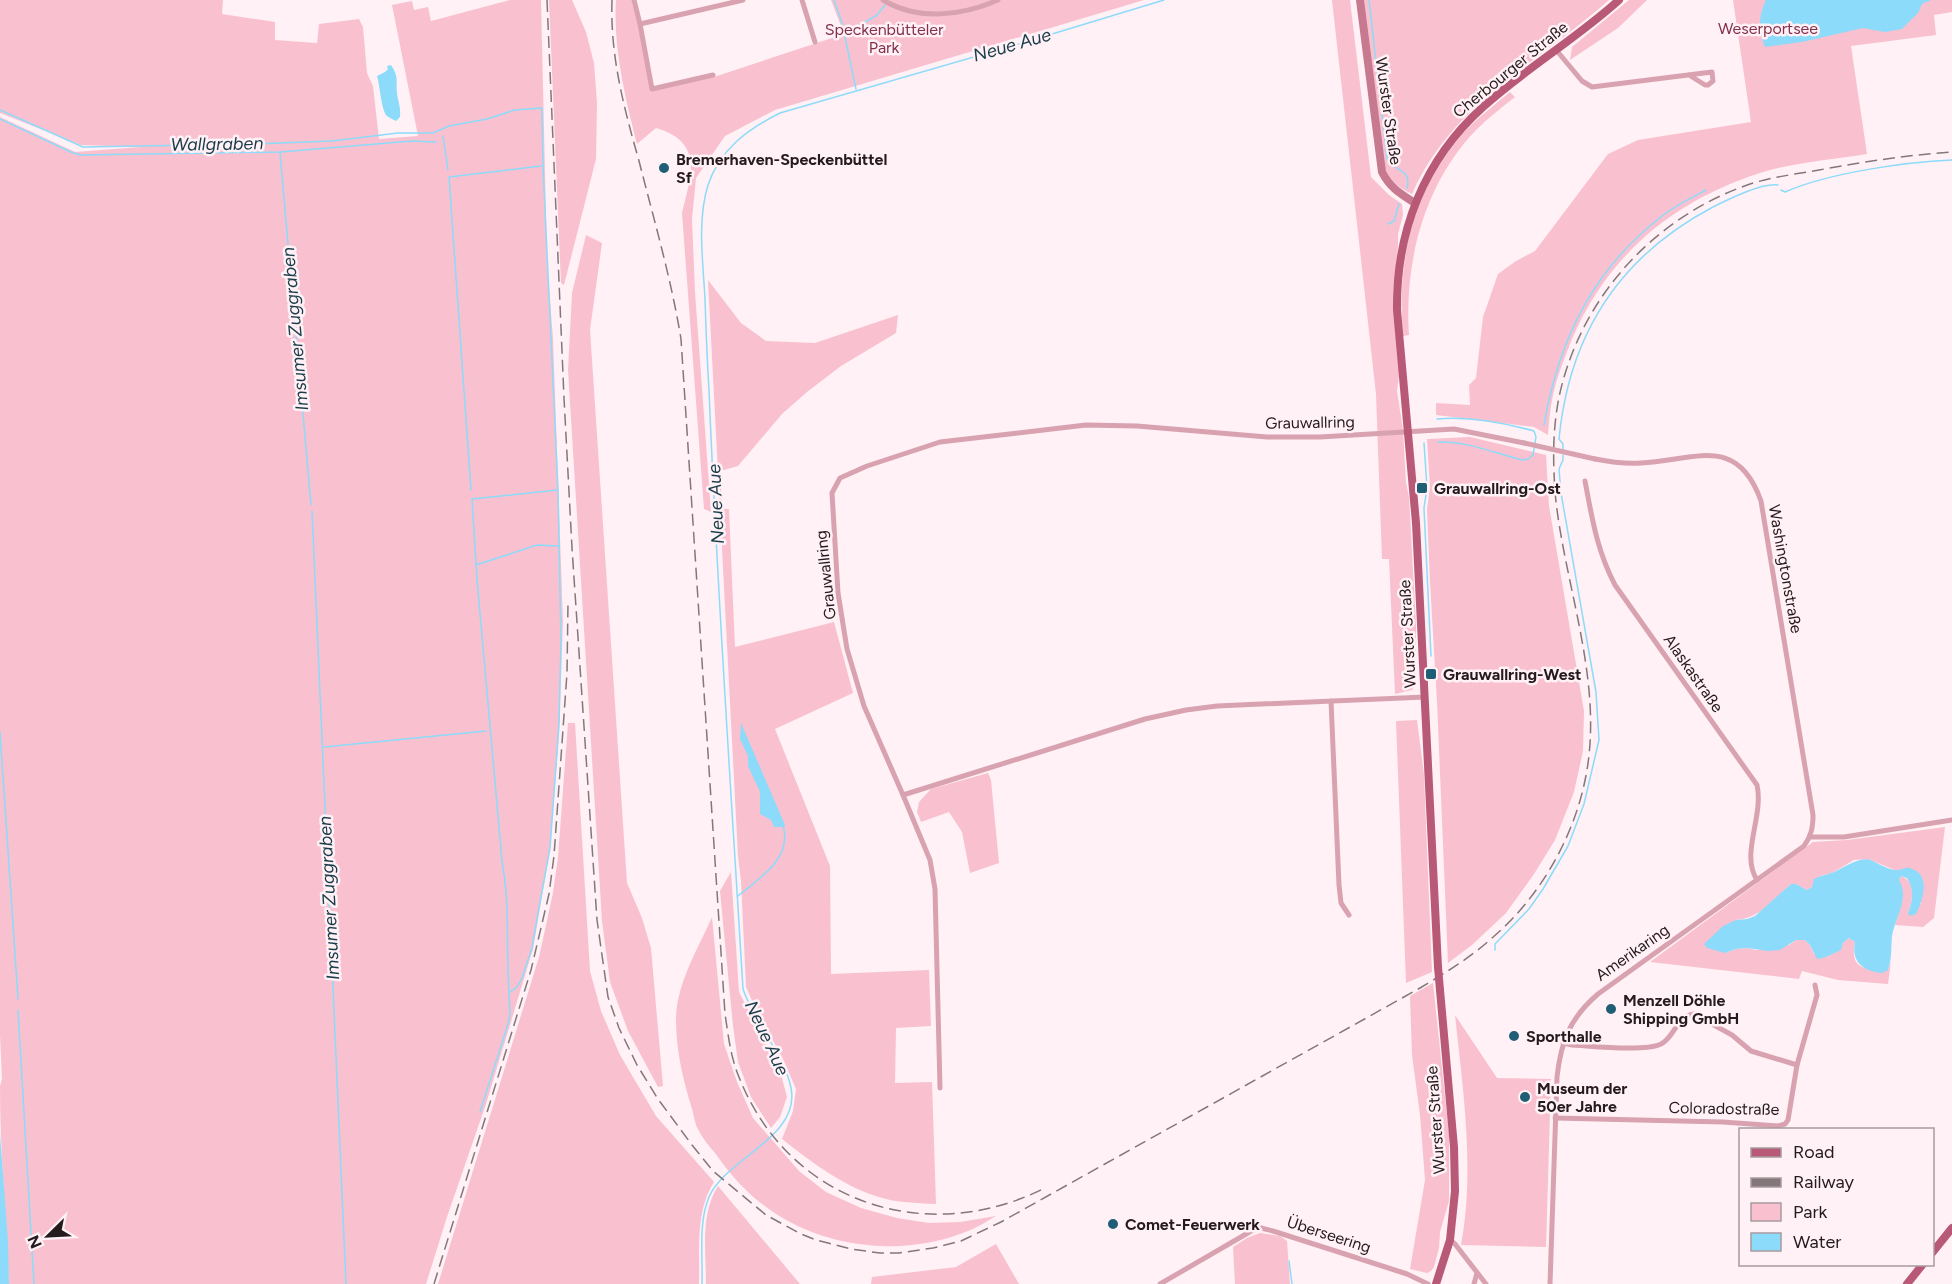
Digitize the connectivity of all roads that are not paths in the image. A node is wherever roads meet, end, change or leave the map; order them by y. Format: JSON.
{"nodes":[{"id":1,"x":634,"y":0,"type":"edge"},
{"id":2,"x":743,"y":0,"type":"edge"},
{"id":3,"x":802,"y":0,"type":"edge"},
{"id":4,"x":883,"y":0,"type":"edge"},
{"id":5,"x":998,"y":0,"type":"edge"},
{"id":6,"x":1360,"y":0,"type":"edge"},
{"id":7,"x":1619,"y":0,"type":"edge"},
{"id":8,"x":640,"y":24,"type":"junction"},
{"id":9,"x":815,"y":42,"type":"dead end"},
{"id":10,"x":1557,"y":51,"type":"junction"},
{"id":11,"x":713,"y":75,"type":"dead end"},
{"id":12,"x":1689,"y":75,"type":"dead end"},
{"id":13,"x":1415,"y":203,"type":"junction"},
{"id":14,"x":1408,"y":432,"type":"junction"},
{"id":15,"x":1585,"y":481,"type":"dead end"},
{"id":16,"x":1425,"y":698,"type":"junction"},
{"id":17,"x":1331,"y":701,"type":"junction"},
{"id":18,"x":903,"y":795,"type":"junction"},
{"id":19,"x":1952,"y":820,"type":"edge"},
{"id":20,"x":1810,"y":837,"type":"junction"},
{"id":21,"x":1757,"y":880,"type":"junction"},
{"id":22,"x":1349,"y":915,"type":"dead end"},
{"id":23,"x":1815,"y":985,"type":"dead end"},
{"id":24,"x":1563,"y":1043,"type":"junction"},
{"id":25,"x":1797,"y":1065,"type":"junction"},
{"id":26,"x":940,"y":1088,"type":"dead end"},
{"id":27,"x":1556,"y":1118,"type":"junction"},
{"id":28,"x":1952,"y":1228,"type":"edge"},
{"id":29,"x":1450,"y":1240,"type":"junction"},
{"id":30,"x":1934,"y":1250,"type":"edge"},
{"id":31,"x":1921,"y":1266,"type":"edge"},
{"id":32,"x":1477,"y":1271,"type":"junction"},
{"id":33,"x":1160,"y":1284,"type":"edge"},
{"id":34,"x":1428,"y":1284,"type":"edge"},
{"id":35,"x":1436,"y":1284,"type":"edge"},
{"id":36,"x":1474,"y":1284,"type":"edge"},
{"id":37,"x":1486,"y":1284,"type":"edge"},
{"id":38,"x":1550,"y":1284,"type":"edge"},
{"id":39,"x":1907,"y":1284,"type":"edge"}],
"edges":[{"from":1,"to":8,"type":"street"},
{"from":2,"to":8,"type":"street"},
{"from":3,"to":9,"type":"street"},
{"from":4,"to":5,"type":"street"},
{"from":6,"to":13,"type":"street","name":"Wurster Straße"},
{"from":7,"to":10,"type":"main road","name":"Cherbourger Straße"},
{"from":8,"to":11,"type":"street"},
{"from":10,"to":12,"type":"street"},
{"from":10,"to":13,"type":"main road","name":"Cherbourger Straße"},
{"from":13,"to":14,"type":"main road","name":"Wurster Straße"},
{"from":14,"to":16,"type":"main road","name":"Wurster Straße"},
{"from":14,"to":18,"type":"street","name":"Grauwallring"},
{"from":14,"to":20,"type":"street","name":"Washingtonstraße","bridge":true},
{"from":15,"to":21,"type":"street","name":"Alaskastraße"},
{"from":16,"to":17,"type":"street"},
{"from":16,"to":29,"type":"main road","name":"Wurster Straße","bridge":true},
{"from":17,"to":18,"type":"street"},
{"from":17,"to":22,"type":"street"},
{"from":18,"to":26,"type":"street"},
{"from":19,"to":20,"type":"street"},
{"from":20,"to":21,"type":"street","name":"Amerikaring"},
{"from":21,"to":24,"type":"street","name":"Amerikaring"},
{"from":23,"to":25,"type":"street","name":"Coloradostraße"},
{"from":24,"to":25,"type":"street"},
{"from":24,"to":27,"type":"street","name":"Amerikaring"},
{"from":25,"to":27,"type":"street","name":"Coloradostraße"},
{"from":27,"to":38,"type":"street","name":"Amerikaring"},
{"from":28,"to":30,"type":"main road"},
{"from":29,"to":32,"type":"street"},
{"from":29,"to":35,"type":"main road","name":"Wurster Straße"},
{"from":31,"to":39,"type":"main road"},
{"from":32,"to":36,"type":"street"},
{"from":32,"to":37,"type":"street"},
{"from":33,"to":34,"type":"street","name":"Überseering"}]}
